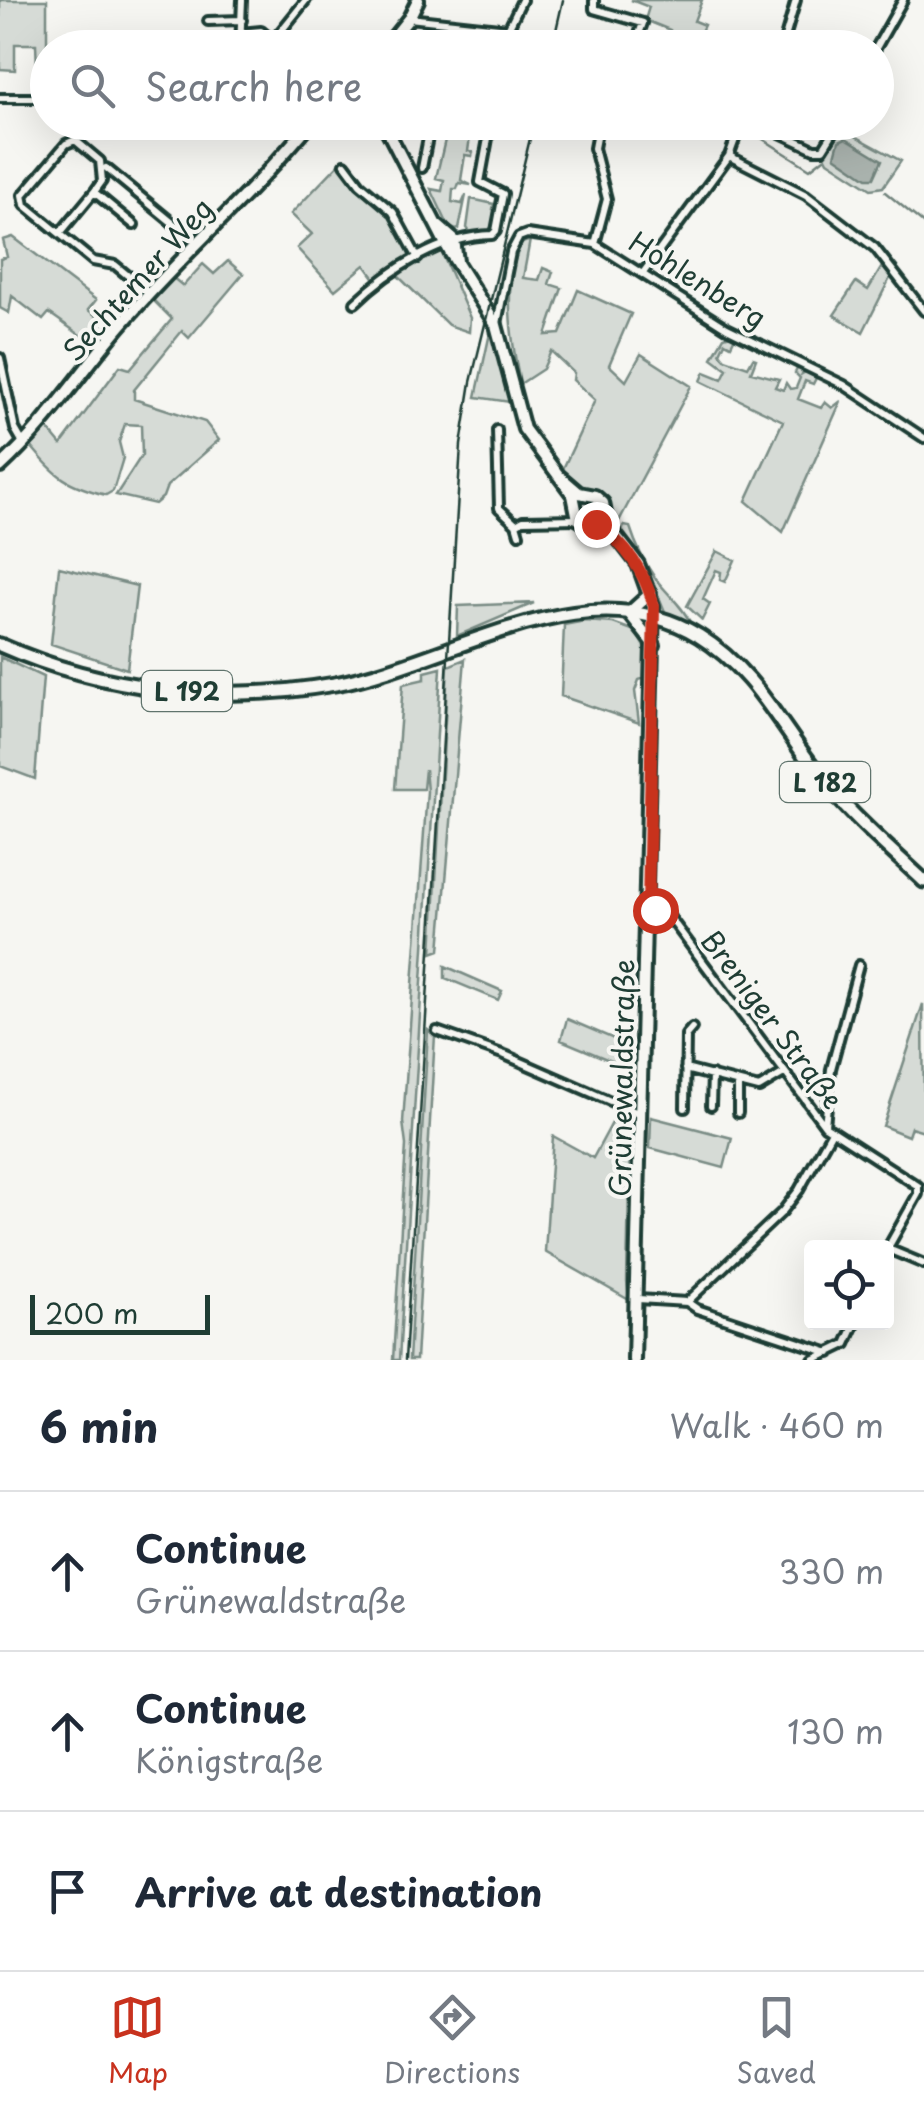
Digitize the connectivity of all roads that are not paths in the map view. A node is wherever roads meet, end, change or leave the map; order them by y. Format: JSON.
{"nodes":[{"id":1,"x":242,"y":0,"type":"edge"},
{"id":2,"x":306,"y":0,"type":"edge"},
{"id":3,"x":406,"y":0,"type":"edge"},
{"id":4,"x":522,"y":0,"type":"edge"},
{"id":5,"x":594,"y":0,"type":"edge"},
{"id":6,"x":796,"y":0,"type":"edge"},
{"id":7,"x":903,"y":0,"type":"edge"},
{"id":8,"x":414,"y":9,"type":"edge"},
{"id":9,"x":242,"y":20,"type":"junction"},
{"id":10,"x":208,"y":21,"type":"dead end"},
{"id":11,"x":508,"y":29,"type":"junction"},
{"id":12,"x":241,"y":30,"type":"edge"},
{"id":13,"x":282,"y":30,"type":"edge"},
{"id":14,"x":398,"y":30,"type":"edge"},
{"id":15,"x":511,"y":30,"type":"edge"},
{"id":16,"x":640,"y":30,"type":"edge"},
{"id":17,"x":787,"y":30,"type":"edge"},
{"id":18,"x":886,"y":30,"type":"edge"},
{"id":19,"x":0,"y":98,"type":"edge"},
{"id":20,"x":30,"y":98,"type":"edge"},
{"id":21,"x":296,"y":140,"type":"edge"},
{"id":22,"x":393,"y":140,"type":"edge"},
{"id":23,"x":427,"y":140,"type":"edge"},
{"id":24,"x":489,"y":140,"type":"edge"},
{"id":25,"x":596,"y":140,"type":"edge"},
{"id":26,"x":736,"y":140,"type":"edge"},
{"id":27,"x":795,"y":140,"type":"edge"},
{"id":28,"x":829,"y":140,"type":"edge"},
{"id":29,"x":729,"y":156,"type":"junction"},
{"id":30,"x":346,"y":164,"type":"dead end"},
{"id":31,"x":106,"y":168,"type":"dead end"},
{"id":32,"x":422,"y":168,"type":"dead end"},
{"id":33,"x":94,"y":192,"type":"junction"},
{"id":34,"x":134,"y":225,"type":"dead end"},
{"id":35,"x":60,"y":232,"type":"junction"},
{"id":36,"x":450,"y":242,"type":"junction"},
{"id":37,"x":197,"y":243,"type":"junction"},
{"id":38,"x":595,"y":244,"type":"junction"},
{"id":39,"x":418,"y":258,"type":"junction"},
{"id":40,"x":643,"y":273,"type":"junction"},
{"id":41,"x":150,"y":294,"type":"junction"},
{"id":42,"x":355,"y":303,"type":"dead end"},
{"id":43,"x":924,"y":311,"type":"edge"},
{"id":44,"x":496,"y":325,"type":"junction"},
{"id":45,"x":0,"y":358,"type":"edge"},
{"id":46,"x":497,"y":430,"type":"dead end"},
{"id":47,"x":924,"y":438,"type":"edge"},
{"id":48,"x":24,"y":445,"type":"junction"},
{"id":49,"x":0,"y":467,"type":"edge"},
{"id":50,"x":579,"y":507,"type":"junction"},
{"id":51,"x":600,"y":520,"type":"junction"},
{"id":52,"x":516,"y":524,"type":"junction"},
{"id":53,"x":519,"y":534,"type":"dead end"},
{"id":54,"x":650,"y":594,"type":"junction"},
{"id":55,"x":629,"y":614,"type":"junction"},
{"id":56,"x":654,"y":617,"type":"junction"},
{"id":57,"x":676,"y":626,"type":"junction"},
{"id":58,"x":655,"y":643,"type":"junction"},
{"id":59,"x":0,"y":645,"type":"edge"},
{"id":60,"x":924,"y":881,"type":"edge"},
{"id":61,"x":648,"y":909,"type":"junction"},
{"id":62,"x":859,"y":965,"type":"dead end"},
{"id":63,"x":692,"y":1028,"type":"dead end"},
{"id":64,"x":438,"y":1031,"type":"dead end"},
{"id":65,"x":686,"y":1068,"type":"junction"},
{"id":66,"x":784,"y":1073,"type":"junction"},
{"id":67,"x":712,"y":1076,"type":"junction"},
{"id":68,"x":738,"y":1082,"type":"junction"},
{"id":69,"x":711,"y":1106,"type":"dead end"},
{"id":70,"x":685,"y":1108,"type":"dead end"},
{"id":71,"x":738,"y":1113,"type":"dead end"},
{"id":72,"x":642,"y":1115,"type":"junction"},
{"id":73,"x":828,"y":1130,"type":"junction"},
{"id":74,"x":893,"y":1240,"type":"edge"},
{"id":75,"x":894,"y":1253,"type":"edge"},
{"id":76,"x":924,"y":1264,"type":"edge"},
{"id":77,"x":638,"y":1299,"type":"junction"},
{"id":78,"x":687,"y":1302,"type":"junction"},
{"id":79,"x":853,"y":1330,"type":"edge"},
{"id":80,"x":812,"y":1346,"type":"junction"},
{"id":81,"x":830,"y":1352,"type":"junction"},
{"id":82,"x":634,"y":1360,"type":"edge"},
{"id":83,"x":811,"y":1360,"type":"edge"}],
"edges":[{"from":1,"to":9,"type":"street"},
{"from":2,"to":13,"type":"street"},
{"from":3,"to":8,"type":"street"},
{"from":4,"to":11,"type":"street"},
{"from":5,"to":16,"type":"street"},
{"from":6,"to":17,"type":"street"},
{"from":7,"to":18,"type":"street"},
{"from":8,"to":11,"type":"street"},
{"from":8,"to":14,"type":"street"},
{"from":9,"to":10,"type":"street"},
{"from":9,"to":12,"type":"street"},
{"from":11,"to":15,"type":"street"},
{"from":19,"to":20,"type":"street"},
{"from":21,"to":37,"type":"street","name":"Sechtemer Weg"},
{"from":22,"to":36,"type":"street"},
{"from":23,"to":32,"type":"street"},
{"from":24,"to":36,"type":"street"},
{"from":25,"to":38,"type":"street"},
{"from":26,"to":29,"type":"street"},
{"from":27,"to":28,"type":"street"},
{"from":29,"to":40,"type":"street"},
{"from":29,"to":43,"type":"street"},
{"from":30,"to":39,"type":"street"},
{"from":31,"to":37,"type":"street"},
{"from":33,"to":34,"type":"street"},
{"from":33,"to":35,"type":"street"},
{"from":33,"to":35,"type":"street"},
{"from":35,"to":41,"type":"street"},
{"from":36,"to":39,"type":"street"},
{"from":36,"to":44,"type":"street"},
{"from":37,"to":41,"type":"street","name":"Sechtemer Weg"},
{"from":38,"to":40,"type":"street","name":"Hohlenberg"},
{"from":38,"to":44,"type":"street","name":"Hohlenberg"},
{"from":39,"to":42,"type":"street"},
{"from":40,"to":47,"type":"street","name":"Hohlenberg"},
{"from":41,"to":48,"type":"street","name":"Sechtemer Weg"},
{"from":44,"to":50,"type":"street"},
{"from":45,"to":48,"type":"street"},
{"from":46,"to":52,"type":"street"},
{"from":48,"to":49,"type":"street","name":"Sechtemer Weg"},
{"from":50,"to":51,"type":"street"},
{"from":50,"to":51,"type":"street","name":"Grünewaldstraße"},
{"from":50,"to":52,"type":"street"},
{"from":51,"to":54,"type":"street","name":"Grünewaldstraße"},
{"from":52,"to":53,"type":"street"},
{"from":54,"to":55,"type":"street"},
{"from":54,"to":56,"type":"street","name":"Grünewaldstraße"},
{"from":55,"to":56,"type":"main road","number":"L 192"},
{"from":55,"to":58,"type":"street"},
{"from":55,"to":59,"type":"main road","number":"L 192"},
{"from":56,"to":57,"type":"main road","number":"L 182"},
{"from":56,"to":58,"type":"street","name":"Grünewaldstraße"},
{"from":57,"to":58,"type":"street"},
{"from":57,"to":60,"type":"main road","number":"L 182"},
{"from":58,"to":61,"type":"street","name":"Grünewaldstraße"},
{"from":61,"to":66,"type":"street","name":"Breniger Straße"},
{"from":61,"to":72,"type":"street","name":"Grünewaldstraße"},
{"from":62,"to":73,"type":"street"},
{"from":63,"to":65,"type":"street"},
{"from":64,"to":72,"type":"street"},
{"from":65,"to":67,"type":"street"},
{"from":65,"to":70,"type":"street"},
{"from":66,"to":68,"type":"street"},
{"from":66,"to":73,"type":"street","name":"Breniger Straße"},
{"from":67,"to":68,"type":"street"},
{"from":67,"to":69,"type":"street"},
{"from":68,"to":71,"type":"street"},
{"from":72,"to":77,"type":"street","name":"Grünewaldstraße"},
{"from":73,"to":74,"type":"street","name":"Breniger Straße"},
{"from":73,"to":78,"type":"street"},
{"from":75,"to":76,"type":"street"},
{"from":77,"to":78,"type":"street"},
{"from":77,"to":82,"type":"street","name":"Grünewaldstraße"},
{"from":78,"to":80,"type":"street"},
{"from":79,"to":81,"type":"street"},
{"from":80,"to":81,"type":"street"},
{"from":80,"to":83,"type":"street"},
{"from":81,"to":83,"type":"street"}]}
